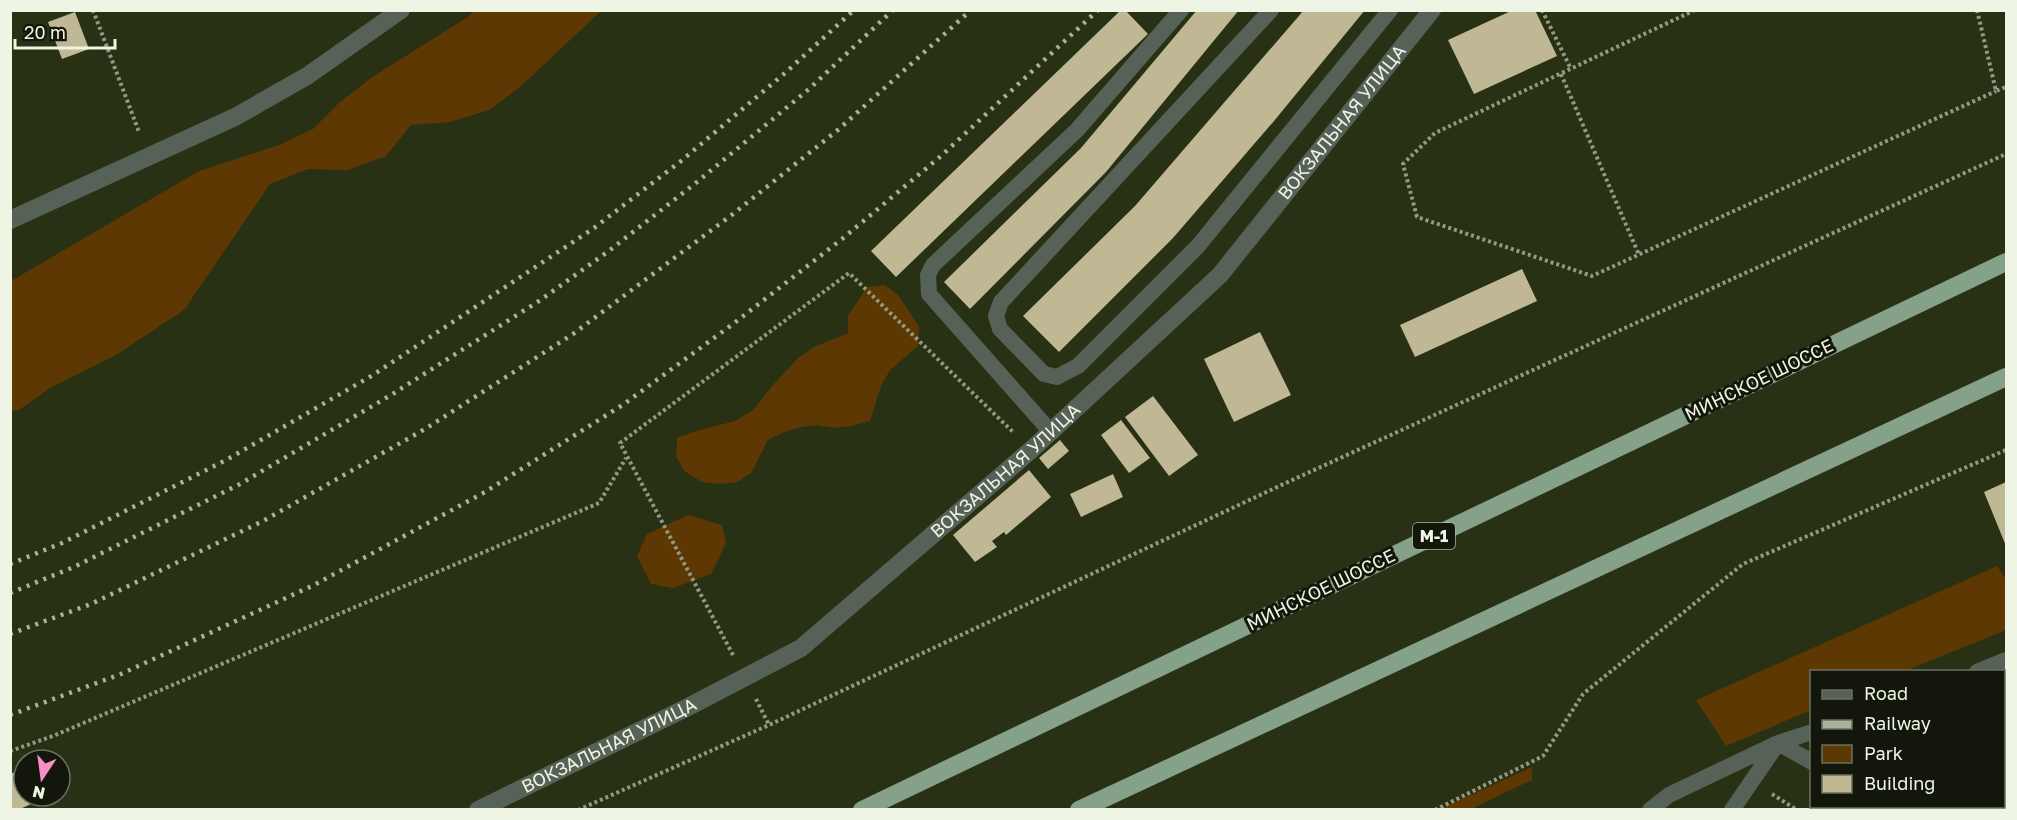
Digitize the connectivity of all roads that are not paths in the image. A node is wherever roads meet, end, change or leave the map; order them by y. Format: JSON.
{"nodes":[{"id":1,"x":401,"y":10,"type":"edge"},
{"id":2,"x":1181,"y":10,"type":"edge"},
{"id":3,"x":1271,"y":10,"type":"edge"},
{"id":4,"x":1390,"y":10,"type":"edge"},
{"id":5,"x":1432,"y":10,"type":"edge"},
{"id":6,"x":10,"y":220,"type":"edge"},
{"id":7,"x":2007,"y":262,"type":"edge"},
{"id":8,"x":2007,"y":377,"type":"edge"},
{"id":9,"x":1050,"y":431,"type":"junction"},
{"id":10,"x":2007,"y":660,"type":"edge"},
{"id":11,"x":1982,"y":670,"type":"edge"},
{"id":12,"x":1810,"y":733,"type":"edge"},
{"id":13,"x":1778,"y":743,"type":"junction"},
{"id":14,"x":1810,"y":761,"type":"edge"},
{"id":15,"x":478,"y":810,"type":"edge"},
{"id":16,"x":862,"y":810,"type":"edge"},
{"id":17,"x":1079,"y":810,"type":"edge"},
{"id":18,"x":1650,"y":810,"type":"edge"},
{"id":19,"x":1732,"y":810,"type":"edge"}],
"edges":[{"from":1,"to":6,"type":"street"},
{"from":2,"to":9,"type":"lane"},
{"from":3,"to":4,"type":"lane"},
{"from":5,"to":9,"type":"street","name":"ВОКЗАЛЬНАЯ УЛИЦА"},
{"from":7,"to":16,"type":"highway","name":"МИНСКОЕ ШОССЕ","number":"М-1"},
{"from":8,"to":17,"type":"highway"},
{"from":9,"to":15,"type":"street","name":"ВОКЗАЛЬНАЯ УЛИЦА"},
{"from":10,"to":11,"type":"lane"},
{"from":12,"to":13,"type":"lane"},
{"from":13,"to":14,"type":"lane"},
{"from":13,"to":18,"type":"lane"},
{"from":13,"to":19,"type":"lane"}]}
